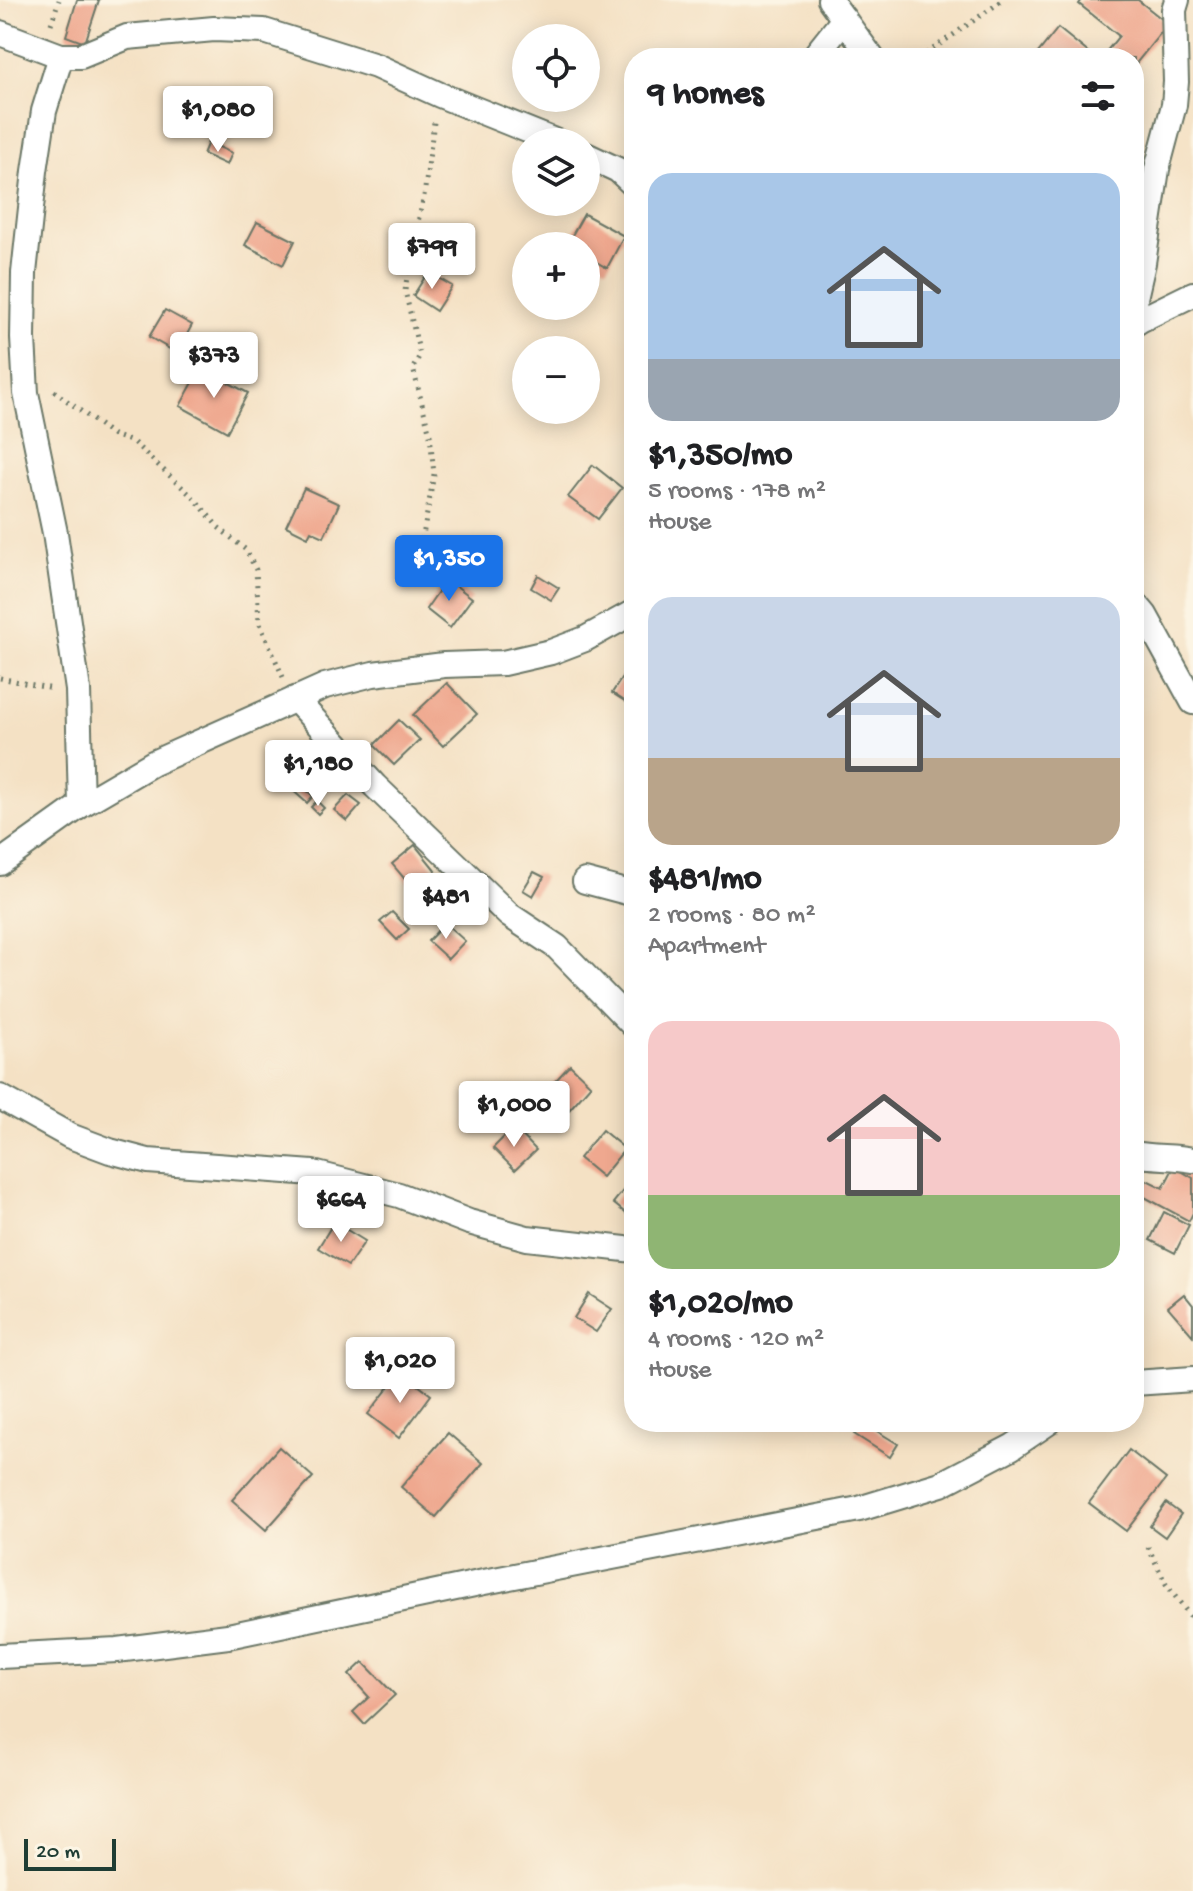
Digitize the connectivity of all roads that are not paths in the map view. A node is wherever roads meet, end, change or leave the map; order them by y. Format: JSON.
{"nodes":[{"id":1,"x":1177,"y":0,"type":"edge"},
{"id":2,"x":837,"y":10,"type":"edge"},
{"id":3,"x":0,"y":33,"type":"edge"},
{"id":4,"x":818,"y":48,"type":"edge"},
{"id":5,"x":865,"y":48,"type":"edge"},
{"id":6,"x":61,"y":56,"type":"junction"},
{"id":7,"x":522,"y":128,"type":"edge"},
{"id":8,"x":600,"y":162,"type":"edge"},
{"id":9,"x":624,"y":176,"type":"edge"},
{"id":10,"x":1144,"y":245,"type":"edge"},
{"id":11,"x":1193,"y":294,"type":"edge"},
{"id":12,"x":1144,"y":318,"type":"edge"},
{"id":13,"x":1144,"y":614,"type":"edge"},
{"id":14,"x":624,"y":618,"type":"edge"},
{"id":15,"x":295,"y":699,"type":"junction"},
{"id":16,"x":1193,"y":702,"type":"edge"},
{"id":17,"x":81,"y":805,"type":"junction"},
{"id":18,"x":0,"y":863,"type":"edge"},
{"id":19,"x":585,"y":881,"type":"dead end"},
{"id":20,"x":624,"y":891,"type":"edge"},
{"id":21,"x":624,"y":1016,"type":"edge"},
{"id":22,"x":0,"y":1097,"type":"edge"},
{"id":23,"x":1144,"y":1156,"type":"edge"},
{"id":24,"x":1193,"y":1160,"type":"edge"},
{"id":25,"x":624,"y":1249,"type":"edge"},
{"id":26,"x":1193,"y":1379,"type":"edge"},
{"id":27,"x":1144,"y":1382,"type":"edge"},
{"id":28,"x":1034,"y":1432,"type":"edge"},
{"id":29,"x":0,"y":1656,"type":"edge"}],
"edges":[{"from":1,"to":10,"type":"street"},
{"from":2,"to":4,"type":"street"},
{"from":2,"to":5,"type":"street"},
{"from":3,"to":6,"type":"street"},
{"from":6,"to":7,"type":"street"},
{"from":6,"to":17,"type":"street"},
{"from":8,"to":9,"type":"street"},
{"from":11,"to":12,"type":"street"},
{"from":13,"to":16,"type":"street"},
{"from":14,"to":15,"type":"street"},
{"from":15,"to":17,"type":"street"},
{"from":15,"to":21,"type":"street"},
{"from":17,"to":18,"type":"street"},
{"from":19,"to":20,"type":"street"},
{"from":22,"to":25,"type":"street"},
{"from":23,"to":24,"type":"street"},
{"from":26,"to":27,"type":"street"},
{"from":28,"to":29,"type":"street"}]}
